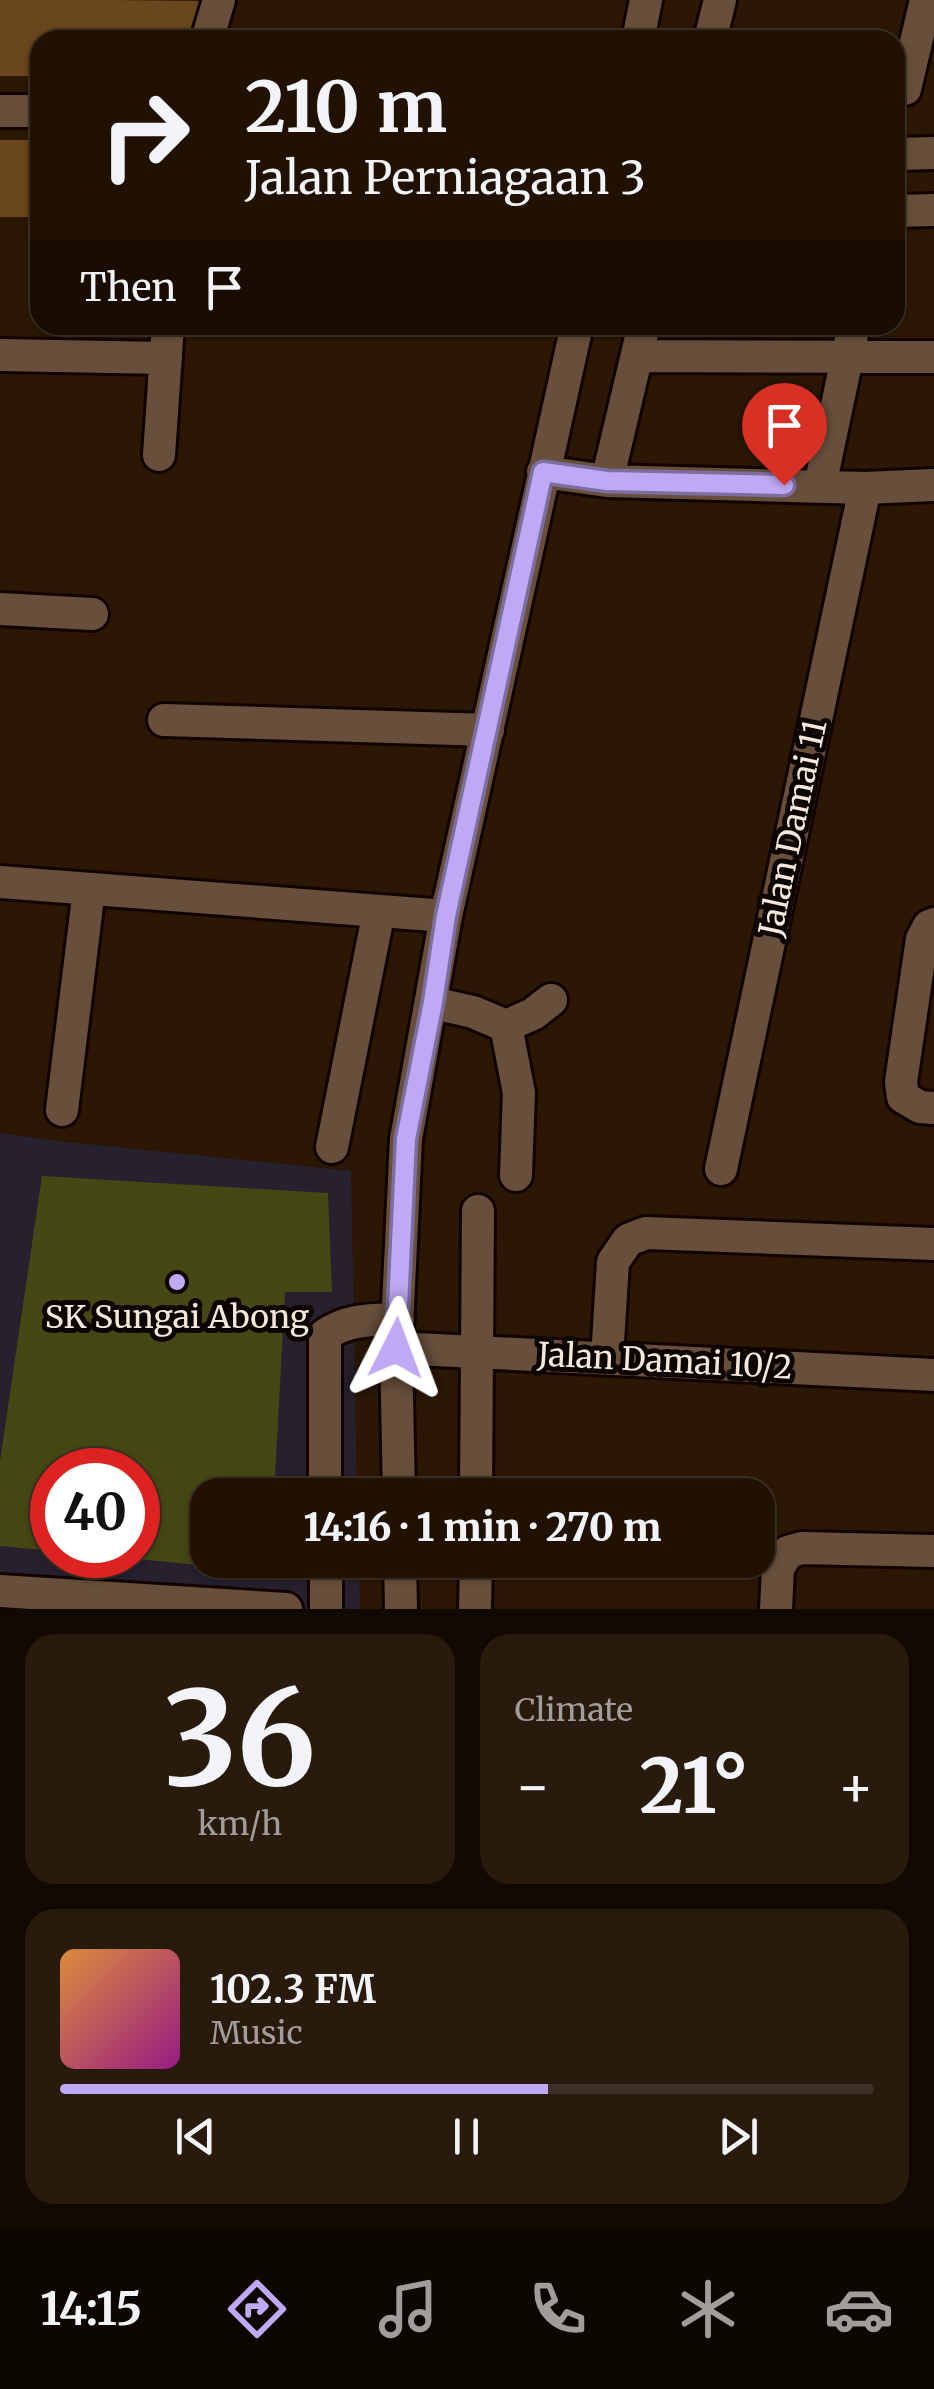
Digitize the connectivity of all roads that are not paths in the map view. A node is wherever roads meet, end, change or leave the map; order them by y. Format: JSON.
{"nodes":[{"id":1,"x":218,"y":0,"type":"edge"},
{"id":2,"x":646,"y":0,"type":"edge"},
{"id":3,"x":720,"y":0,"type":"edge"},
{"id":4,"x":926,"y":0,"type":"edge"},
{"id":5,"x":210,"y":30,"type":"edge"},
{"id":6,"x":640,"y":30,"type":"edge"},
{"id":7,"x":712,"y":30,"type":"edge"},
{"id":8,"x":911,"y":89,"type":"edge"},
{"id":9,"x":30,"y":110,"type":"edge"},
{"id":10,"x":0,"y":111,"type":"edge"},
{"id":11,"x":934,"y":153,"type":"edge"},
{"id":12,"x":905,"y":154,"type":"edge"},
{"id":13,"x":905,"y":210,"type":"edge"},
{"id":14,"x":934,"y":210,"type":"edge"},
{"id":15,"x":575,"y":335,"type":"edge"},
{"id":16,"x":851,"y":340,"type":"edge"},
{"id":17,"x":167,"y":341,"type":"edge"},
{"id":18,"x":640,"y":341,"type":"edge"},
{"id":19,"x":0,"y":355,"type":"edge"},
{"id":20,"x":934,"y":357,"type":"edge"},
{"id":21,"x":160,"y":455,"type":"dead end"},
{"id":22,"x":543,"y":472,"type":"junction"},
{"id":23,"x":607,"y":481,"type":"junction"},
{"id":24,"x":934,"y":485,"type":"edge"},
{"id":25,"x":820,"y":486,"type":"junction"},
{"id":26,"x":865,"y":488,"type":"junction"},
{"id":27,"x":0,"y":608,"type":"edge"},
{"id":28,"x":92,"y":614,"type":"dead end"},
{"id":29,"x":164,"y":720,"type":"dead end"},
{"id":30,"x":488,"y":730,"type":"junction"},
{"id":31,"x":0,"y":882,"type":"edge"},
{"id":32,"x":89,"y":888,"type":"junction"},
{"id":33,"x":379,"y":911,"type":"junction"},
{"id":34,"x":446,"y":916,"type":"junction"},
{"id":35,"x":934,"y":924,"type":"edge"},
{"id":36,"x":551,"y":1000,"type":"dead end"},
{"id":37,"x":433,"y":1002,"type":"junction"},
{"id":38,"x":506,"y":1026,"type":"junction"},
{"id":39,"x":934,"y":1108,"type":"edge"},
{"id":40,"x":62,"y":1110,"type":"dead end"},
{"id":41,"x":332,"y":1147,"type":"dead end"},
{"id":42,"x":721,"y":1169,"type":"dead end"},
{"id":43,"x":516,"y":1176,"type":"dead end"},
{"id":44,"x":478,"y":1211,"type":"dead end"},
{"id":45,"x":934,"y":1244,"type":"edge"},
{"id":46,"x":397,"y":1334,"type":"junction"},
{"id":47,"x":477,"y":1352,"type":"junction"},
{"id":48,"x":606,"y":1358,"type":"junction"},
{"id":49,"x":934,"y":1375,"type":"edge"},
{"id":50,"x":325,"y":1478,"type":"edge"},
{"id":51,"x":399,"y":1478,"type":"edge"},
{"id":52,"x":476,"y":1478,"type":"edge"},
{"id":53,"x":934,"y":1552,"type":"edge"},
{"id":54,"x":326,"y":1578,"type":"edge"},
{"id":55,"x":400,"y":1578,"type":"edge"},
{"id":56,"x":476,"y":1578,"type":"edge"},
{"id":57,"x":0,"y":1591,"type":"edge"},
{"id":58,"x":286,"y":1609,"type":"edge"},
{"id":59,"x":326,"y":1609,"type":"edge"},
{"id":60,"x":401,"y":1609,"type":"edge"},
{"id":61,"x":475,"y":1609,"type":"edge"},
{"id":62,"x":776,"y":1609,"type":"edge"}],
"edges":[{"from":1,"to":5,"type":"street"},
{"from":2,"to":6,"type":"street"},
{"from":3,"to":7,"type":"street"},
{"from":4,"to":8,"type":"street"},
{"from":9,"to":10,"type":"street"},
{"from":11,"to":12,"type":"street"},
{"from":13,"to":14,"type":"street"},
{"from":15,"to":22,"type":"street"},
{"from":16,"to":18,"type":"street"},
{"from":16,"to":20,"type":"street"},
{"from":16,"to":25,"type":"street"},
{"from":17,"to":19,"type":"street"},
{"from":17,"to":21,"type":"street"},
{"from":18,"to":23,"type":"street"},
{"from":22,"to":23,"type":"street"},
{"from":22,"to":30,"type":"street"},
{"from":23,"to":25,"type":"street"},
{"from":24,"to":26,"type":"street"},
{"from":25,"to":26,"type":"street"},
{"from":26,"to":42,"type":"street","name":"Jalan Damai 11"},
{"from":27,"to":28,"type":"street"},
{"from":29,"to":30,"type":"street"},
{"from":30,"to":34,"type":"street"},
{"from":31,"to":32,"type":"street"},
{"from":32,"to":33,"type":"street"},
{"from":32,"to":40,"type":"street"},
{"from":33,"to":34,"type":"street"},
{"from":33,"to":41,"type":"street"},
{"from":34,"to":37,"type":"street"},
{"from":35,"to":39,"type":"street"},
{"from":36,"to":38,"type":"street"},
{"from":37,"to":38,"type":"street"},
{"from":37,"to":46,"type":"street"},
{"from":38,"to":43,"type":"street"},
{"from":44,"to":47,"type":"street"},
{"from":45,"to":48,"type":"street"},
{"from":46,"to":47,"type":"street","name":"Jalan Damai 10/2"},
{"from":46,"to":50,"type":"street","name":"Jalan Damai 10/2"},
{"from":46,"to":51,"type":"street"},
{"from":47,"to":48,"type":"street","name":"Jalan Damai 10/2"},
{"from":47,"to":52,"type":"street"},
{"from":48,"to":49,"type":"street","name":"Jalan Damai 10/2"},
{"from":53,"to":62,"type":"street"},
{"from":54,"to":59,"type":"street"},
{"from":55,"to":60,"type":"street"},
{"from":56,"to":61,"type":"street"},
{"from":57,"to":58,"type":"street"}]}
